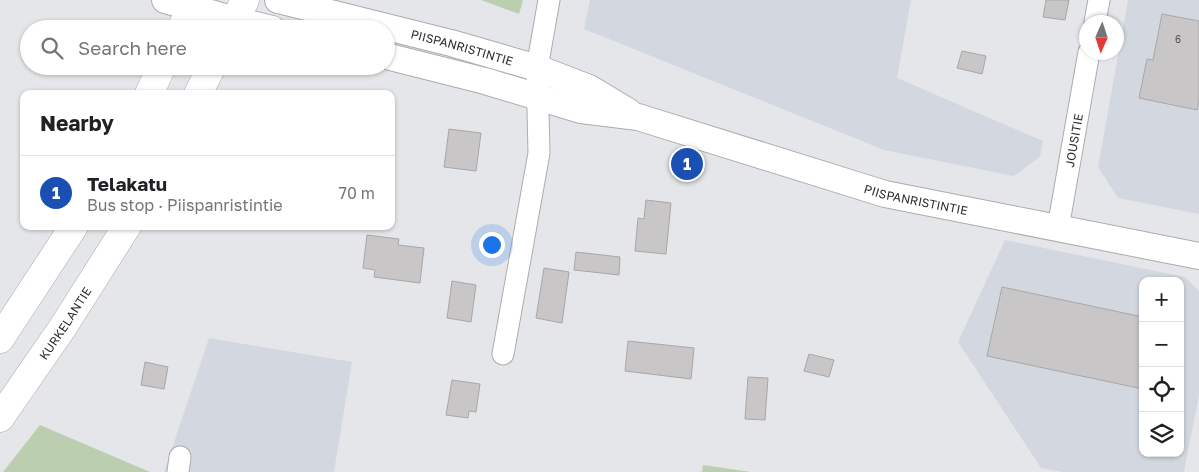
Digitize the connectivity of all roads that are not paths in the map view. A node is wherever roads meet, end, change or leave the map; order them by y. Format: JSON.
{"nodes":[{"id":1,"x":165,"y":0,"type":"edge"},
{"id":2,"x":278,"y":0,"type":"edge"},
{"id":3,"x":549,"y":0,"type":"edge"},
{"id":4,"x":1099,"y":0,"type":"edge"},
{"id":5,"x":190,"y":12,"type":"edge"},
{"id":6,"x":1096,"y":15,"type":"edge"},
{"id":7,"x":237,"y":16,"type":"edge"},
{"id":8,"x":358,"y":20,"type":"edge"},
{"id":9,"x":395,"y":29,"type":"edge"},
{"id":10,"x":395,"y":58,"type":"edge"},
{"id":11,"x":1088,"y":60,"type":"edge"},
{"id":12,"x":537,"y":68,"type":"junction"},
{"id":13,"x":158,"y":75,"type":"edge"},
{"id":14,"x":208,"y":75,"type":"edge"},
{"id":15,"x":150,"y":90,"type":"edge"},
{"id":16,"x":200,"y":90,"type":"edge"},
{"id":17,"x":538,"y":97,"type":"junction"},
{"id":18,"x":638,"y":118,"type":"junction"},
{"id":19,"x":1058,"y":228,"type":"junction"},
{"id":20,"x":71,"y":230,"type":"edge"},
{"id":21,"x":124,"y":230,"type":"edge"},
{"id":22,"x":1199,"y":256,"type":"edge"},
{"id":23,"x":0,"y":339,"type":"edge"},
{"id":24,"x":503,"y":354,"type":"dead end"},
{"id":25,"x":0,"y":418,"type":"edge"}],
"edges":[{"from":1,"to":5,"type":"street"},
{"from":2,"to":8,"type":"street","name":"PIISPANRISTINTIE"},
{"from":3,"to":12,"type":"street"},
{"from":4,"to":6,"type":"street"},
{"from":5,"to":7,"type":"street"},
{"from":9,"to":12,"type":"street","name":"PIISPANRISTINTIE"},
{"from":10,"to":17,"type":"street","name":"PIISPANRISTINTIE"},
{"from":11,"to":19,"type":"street","name":"JOUSITIE"},
{"from":12,"to":17,"type":"street"},
{"from":12,"to":18,"type":"street","name":"PIISPANRISTINTIE"},
{"from":13,"to":15,"type":"highway"},
{"from":14,"to":16,"type":"highway"},
{"from":17,"to":18,"type":"street","name":"PIISPANRISTINTIE"},
{"from":17,"to":24,"type":"street"},
{"from":18,"to":19,"type":"street","name":"PIISPANRISTINTIE"},
{"from":19,"to":22,"type":"street","name":"PIISPANRISTINTIE"},
{"from":20,"to":23,"type":"highway"},
{"from":21,"to":25,"type":"highway","name":"KURKELANTIE"}]}
